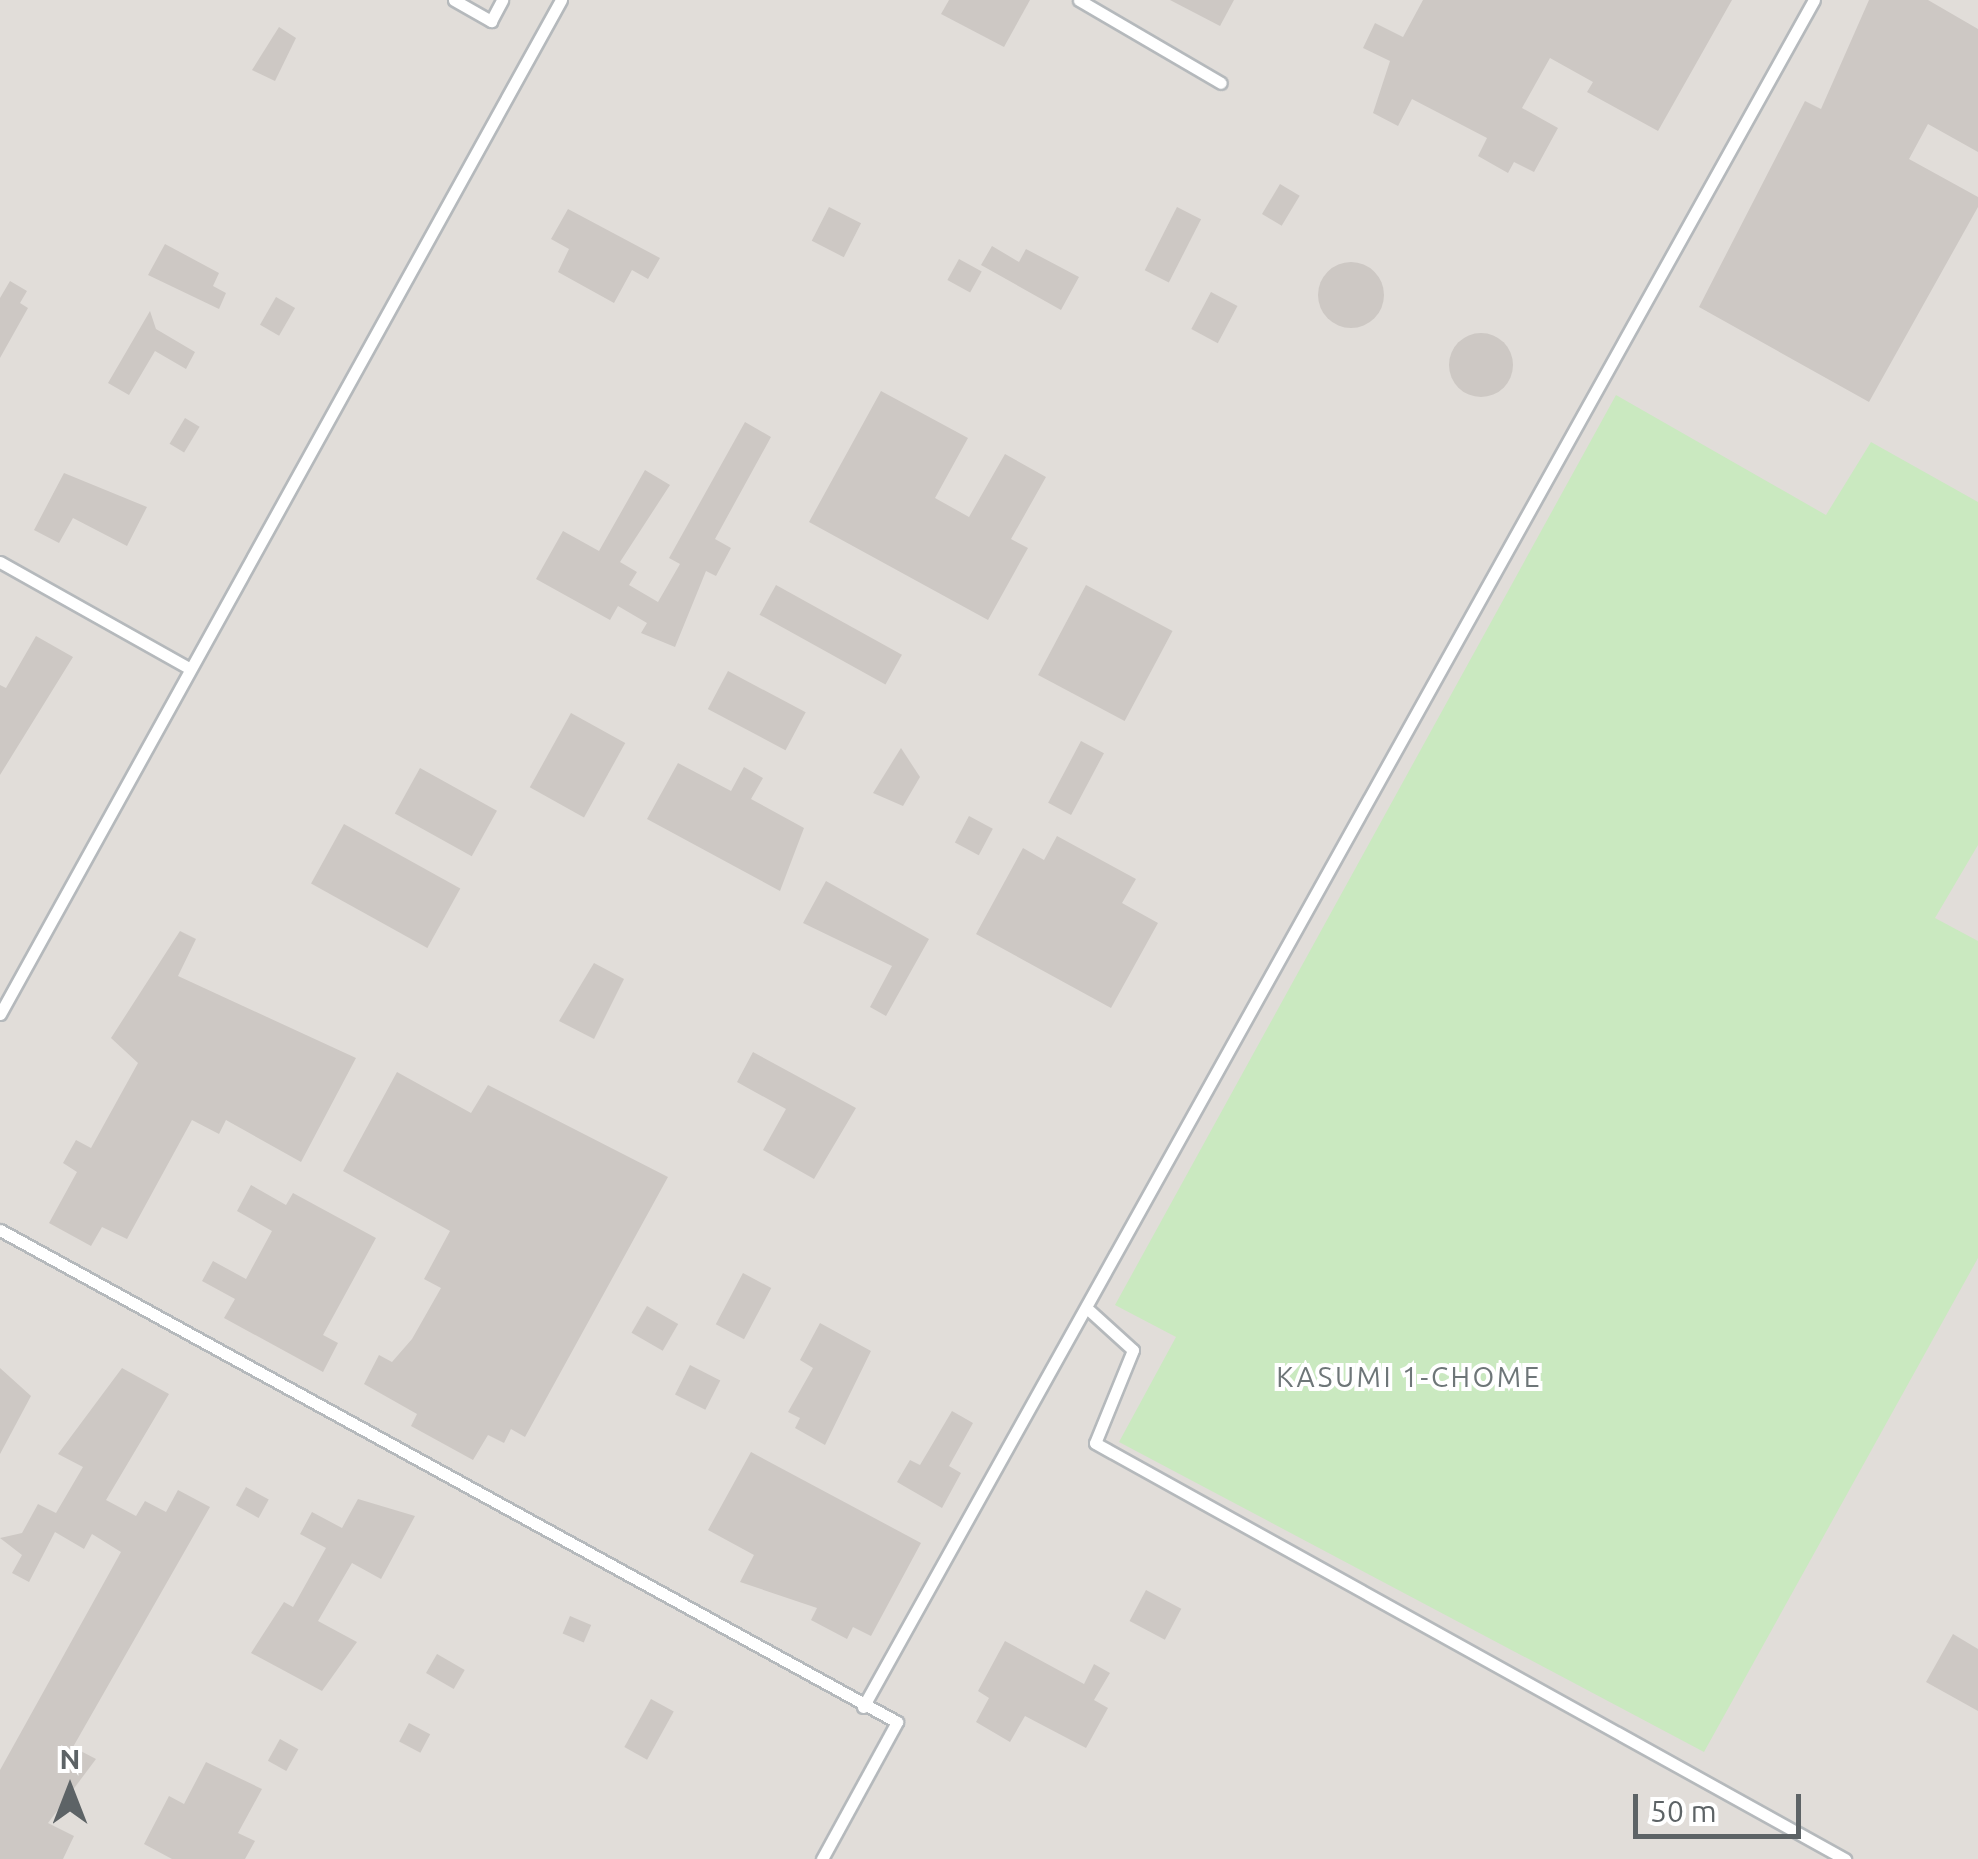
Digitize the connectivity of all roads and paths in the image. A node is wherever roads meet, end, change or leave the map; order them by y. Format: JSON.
{"nodes":[{"id":1,"x":454,"y":0,"type":"edge"},
{"id":2,"x":502,"y":0,"type":"edge"},
{"id":3,"x":561,"y":0,"type":"edge"},
{"id":4,"x":1079,"y":0,"type":"edge"},
{"id":5,"x":1814,"y":0,"type":"edge"},
{"id":6,"x":1221,"y":83,"type":"dead end"},
{"id":7,"x":0,"y":562,"type":"edge"},
{"id":8,"x":188,"y":668,"type":"junction"},
{"id":9,"x":0,"y":1014,"type":"edge"},
{"id":10,"x":0,"y":1230,"type":"edge"},
{"id":11,"x":1090,"y":1311,"type":"junction"},
{"id":12,"x":864,"y":1707,"type":"junction"},
{"id":13,"x":822,"y":1859,"type":"edge"},
{"id":14,"x":1845,"y":1859,"type":"edge"}],
"edges":[{"from":1,"to":2,"type":"lane"},
{"from":3,"to":8,"type":"lane"},
{"from":4,"to":6,"type":"lane"},
{"from":5,"to":11,"type":"lane"},
{"from":7,"to":8,"type":"lane"},
{"from":8,"to":9,"type":"lane"},
{"from":10,"to":12,"type":"lane"},
{"from":11,"to":12,"type":"lane"},
{"from":11,"to":14,"type":"lane"},
{"from":12,"to":13,"type":"lane"}]}
